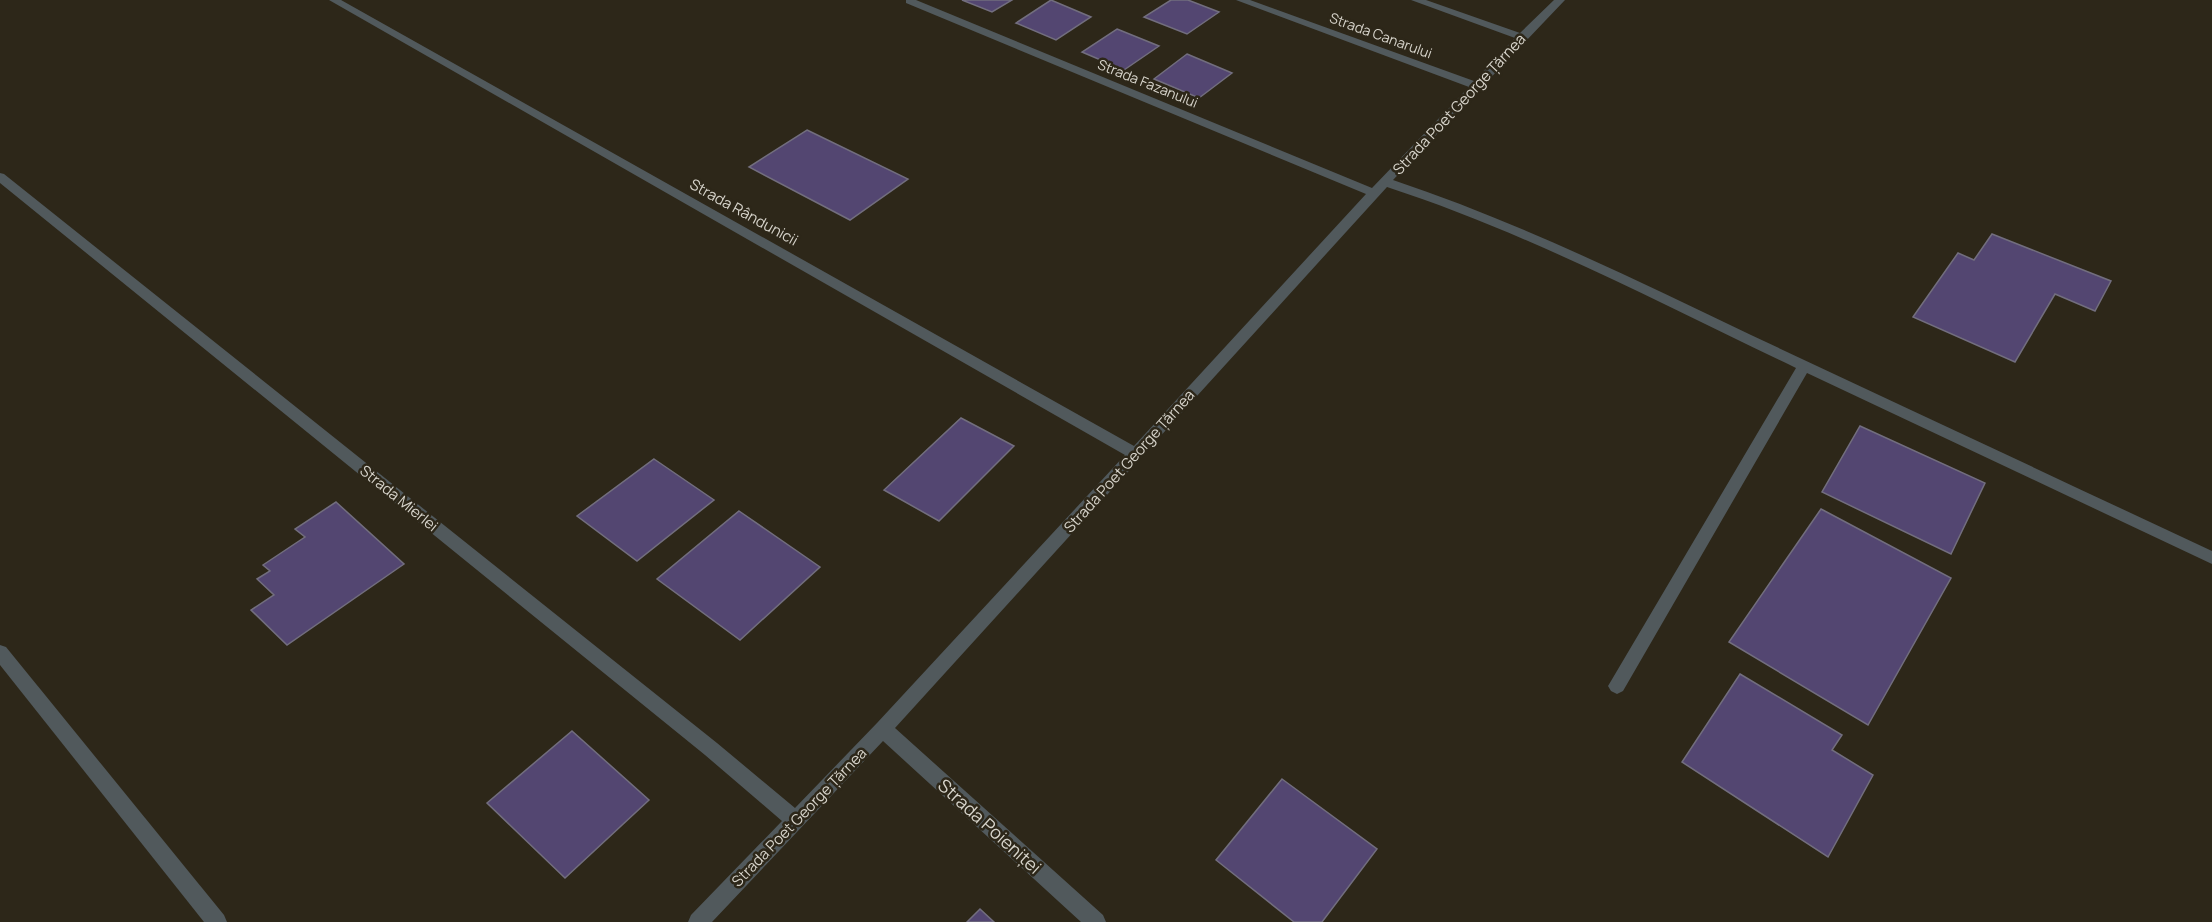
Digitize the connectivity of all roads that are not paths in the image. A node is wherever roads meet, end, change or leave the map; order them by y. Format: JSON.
{"nodes":[{"id":1,"x":334,"y":0,"type":"edge"},
{"id":2,"x":1241,"y":0,"type":"edge"},
{"id":3,"x":1416,"y":0,"type":"edge"},
{"id":4,"x":1560,"y":0,"type":"edge"},
{"id":5,"x":910,"y":1,"type":"edge"},
{"id":6,"x":1522,"y":37,"type":"junction"},
{"id":7,"x":1477,"y":86,"type":"junction"},
{"id":8,"x":0,"y":177,"type":"edge"},
{"id":9,"x":1379,"y":188,"type":"junction"},
{"id":10,"x":1805,"y":365,"type":"junction"},
{"id":11,"x":1136,"y":454,"type":"junction"},
{"id":12,"x":2212,"y":558,"type":"edge"},
{"id":13,"x":0,"y":652,"type":"edge"},
{"id":14,"x":1617,"y":686,"type":"dead end"},
{"id":15,"x":883,"y":729,"type":"junction"},
{"id":16,"x":796,"y":821,"type":"junction"},
{"id":17,"x":217,"y":922,"type":"edge"},
{"id":18,"x":698,"y":922,"type":"edge"},
{"id":19,"x":1096,"y":922,"type":"edge"}],
"edges":[{"from":1,"to":11,"type":"street","name":"Strada Rândunicii"},
{"from":2,"to":7,"type":"street","name":"Strada Canarului"},
{"from":3,"to":6,"type":"street"},
{"from":4,"to":6,"type":"street","name":"Strada Poet George Țărnea"},
{"from":5,"to":9,"type":"street","name":"Strada Fazanului"},
{"from":6,"to":7,"type":"street","name":"Strada Poet George Țărnea"},
{"from":7,"to":9,"type":"street","name":"Strada Poet George Țărnea"},
{"from":8,"to":16,"type":"street","name":"Strada Mierlei"},
{"from":9,"to":10,"type":"street","name":"Strada Fazanului"},
{"from":9,"to":11,"type":"street","name":"Strada Poet George Țărnea"},
{"from":10,"to":12,"type":"street","name":"Strada Fazanului"},
{"from":10,"to":14,"type":"street"},
{"from":11,"to":15,"type":"street","name":"Strada Poet George Țărnea"},
{"from":13,"to":17,"type":"street"},
{"from":15,"to":16,"type":"street","name":"Strada Poet George Țărnea"},
{"from":15,"to":19,"type":"street","name":"Strada Poieniței"},
{"from":16,"to":18,"type":"street","name":"Strada Poet George Țărnea"}]}
